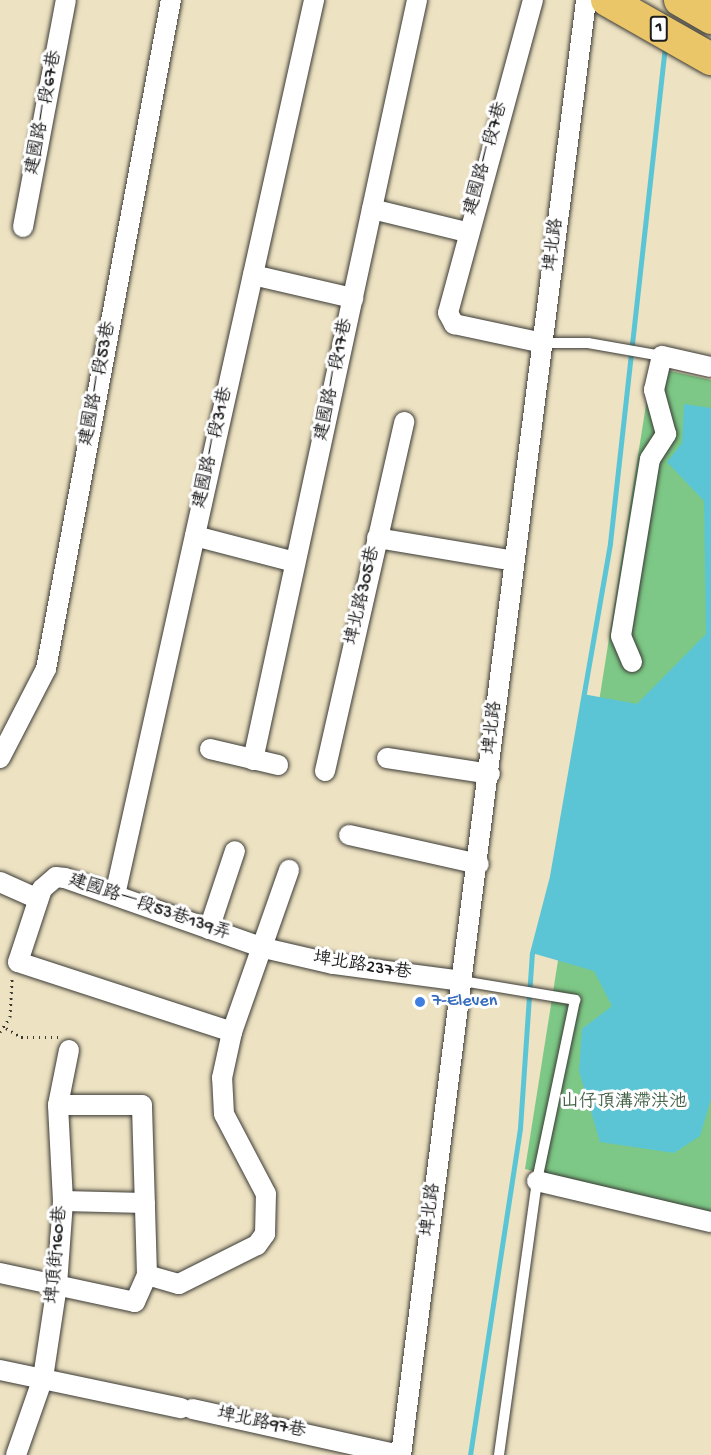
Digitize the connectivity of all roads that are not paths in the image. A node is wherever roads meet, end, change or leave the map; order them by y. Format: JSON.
{"nodes":[{"id":1,"x":66,"y":0,"type":"edge"},
{"id":2,"x":171,"y":0,"type":"edge"},
{"id":3,"x":314,"y":0,"type":"edge"},
{"id":4,"x":417,"y":0,"type":"edge"},
{"id":5,"x":533,"y":0,"type":"edge"},
{"id":6,"x":586,"y":0,"type":"edge"},
{"id":7,"x":607,"y":0,"type":"edge"},
{"id":8,"x":680,"y":0,"type":"edge"},
{"id":9,"x":711,"y":18,"type":"edge"},
{"id":10,"x":711,"y":58,"type":"edge"},
{"id":11,"x":372,"y":209,"type":"junction"},
{"id":12,"x":23,"y":227,"type":"dead end"},
{"id":13,"x":466,"y":232,"type":"junction"},
{"id":14,"x":253,"y":275,"type":"junction"},
{"id":15,"x":353,"y":297,"type":"junction"},
{"id":16,"x":543,"y":343,"type":"junction"},
{"id":17,"x":662,"y":356,"type":"junction"},
{"id":18,"x":711,"y":367,"type":"edge"},
{"id":19,"x":404,"y":422,"type":"dead end"},
{"id":20,"x":195,"y":536,"type":"junction"},
{"id":21,"x":377,"y":538,"type":"junction"},
{"id":22,"x":514,"y":561,"type":"junction"},
{"id":23,"x":295,"y":562,"type":"junction"},
{"id":24,"x":632,"y":662,"type":"dead end"},
{"id":25,"x":210,"y":749,"type":"dead end"},
{"id":26,"x":0,"y":758,"type":"edge"},
{"id":27,"x":387,"y":758,"type":"dead end"},
{"id":28,"x":253,"y":760,"type":"junction"},
{"id":29,"x":278,"y":765,"type":"dead end"},
{"id":30,"x":325,"y":771,"type":"dead end"},
{"id":31,"x":490,"y":774,"type":"junction"},
{"id":32,"x":349,"y":835,"type":"dead end"},
{"id":33,"x":235,"y":851,"type":"dead end"},
{"id":34,"x":479,"y":864,"type":"junction"},
{"id":35,"x":289,"y":870,"type":"dead end"},
{"id":36,"x":0,"y":882,"type":"edge"},
{"id":37,"x":115,"y":895,"type":"junction"},
{"id":38,"x":38,"y":899,"type":"junction"},
{"id":39,"x":209,"y":929,"type":"junction"},
{"id":40,"x":264,"y":948,"type":"junction"},
{"id":41,"x":462,"y":981,"type":"junction"},
{"id":42,"x":232,"y":1032,"type":"junction"},
{"id":43,"x":69,"y":1050,"type":"road end"},
{"id":44,"x":58,"y":1105,"type":"junction"},
{"id":45,"x":537,"y":1181,"type":"junction"},
{"id":46,"x":63,"y":1201,"type":"junction"},
{"id":47,"x":145,"y":1203,"type":"junction"},
{"id":48,"x":711,"y":1221,"type":"edge"},
{"id":49,"x":0,"y":1273,"type":"edge"},
{"id":50,"x":147,"y":1275,"type":"junction"},
{"id":51,"x":57,"y":1285,"type":"junction"},
{"id":52,"x":0,"y":1370,"type":"edge"},
{"id":53,"x":43,"y":1378,"type":"junction"},
{"id":54,"x":16,"y":1455,"type":"edge"},
{"id":55,"x":400,"y":1455,"type":"edge"},
{"id":56,"x":499,"y":1455,"type":"edge"}],
"edges":[{"from":1,"to":12,"type":"street","name":"建國路一段67巷"},
{"from":2,"to":26,"type":"street","name":"建國路一段53巷"},
{"from":3,"to":14,"type":"street","name":"建國路一段31巷"},
{"from":4,"to":11,"type":"street","name":"建國路一段17巷"},
{"from":5,"to":13,"type":"street","name":"建國路一段7巷"},
{"from":6,"to":16,"type":"street","name":"埤北路"},
{"from":7,"to":10,"type":"main road","number":"1"},
{"from":8,"to":9,"type":"main road","number":"1"},
{"from":11,"to":13,"type":"street"},
{"from":11,"to":15,"type":"street","name":"建國路一段17巷"},
{"from":13,"to":16,"type":"street","name":"建國路一段7巷"},
{"from":14,"to":15,"type":"street"},
{"from":14,"to":20,"type":"street","name":"建國路一段31巷"},
{"from":15,"to":23,"type":"street","name":"建國路一段17巷"},
{"from":16,"to":17,"type":"lane"},
{"from":16,"to":22,"type":"street","name":"埤北路"},
{"from":17,"to":18,"type":"street"},
{"from":17,"to":24,"type":"street"},
{"from":19,"to":21,"type":"street","name":"埤北路305巷"},
{"from":20,"to":23,"type":"street"},
{"from":20,"to":37,"type":"street","name":"建國路一段31巷"},
{"from":21,"to":22,"type":"street"},
{"from":21,"to":30,"type":"street","name":"埤北路305巷"},
{"from":22,"to":31,"type":"street","name":"埤北路"},
{"from":23,"to":28,"type":"street","name":"建國路一段17巷"},
{"from":25,"to":28,"type":"street"},
{"from":27,"to":31,"type":"street"},
{"from":28,"to":29,"type":"street"},
{"from":31,"to":34,"type":"street","name":"埤北路"},
{"from":32,"to":34,"type":"street"},
{"from":33,"to":39,"type":"street"},
{"from":34,"to":41,"type":"street","name":"埤北路"},
{"from":35,"to":40,"type":"street"},
{"from":36,"to":38,"type":"street"},
{"from":37,"to":38,"type":"street","name":"建國路一段53巷139弄"},
{"from":37,"to":39,"type":"street","name":"建國路一段53巷139弄"},
{"from":38,"to":42,"type":"street","name":"建國路一段53巷139弄"},
{"from":39,"to":40,"type":"street","name":"建國路一段53巷139弄"},
{"from":40,"to":41,"type":"street","name":"埤北路237巷"},
{"from":40,"to":42,"type":"street"},
{"from":41,"to":45,"type":"lane"},
{"from":41,"to":55,"type":"street","name":"埤北路"},
{"from":42,"to":50,"type":"street"},
{"from":43,"to":44,"type":"street","name":"埤頂街160巷"},
{"from":44,"to":46,"type":"street","name":"埤頂街160巷"},
{"from":44,"to":47,"type":"street"},
{"from":45,"to":48,"type":"street"},
{"from":45,"to":56,"type":"lane"},
{"from":46,"to":47,"type":"street"},
{"from":46,"to":51,"type":"street","name":"埤頂街160巷"},
{"from":47,"to":50,"type":"street"},
{"from":49,"to":51,"type":"street"},
{"from":50,"to":51,"type":"street"},
{"from":51,"to":53,"type":"street","name":"埤頂街160巷"},
{"from":52,"to":53,"type":"street","name":"埤北路97巷"},
{"from":53,"to":54,"type":"street","name":"埤頂街160巷"},
{"from":53,"to":55,"type":"street","name":"埤北路97巷"}]}
